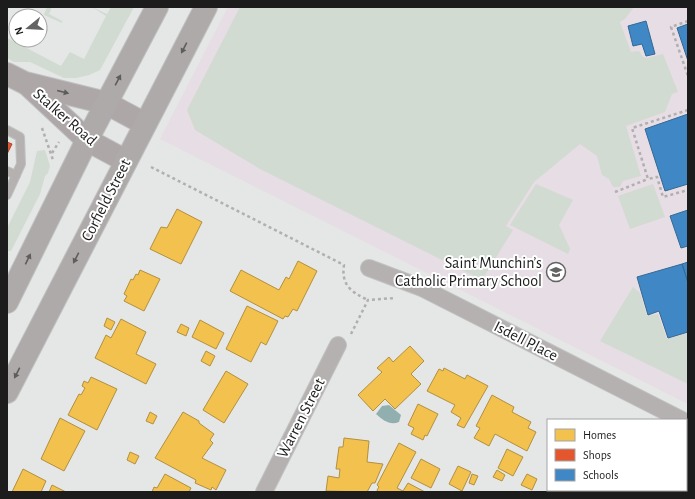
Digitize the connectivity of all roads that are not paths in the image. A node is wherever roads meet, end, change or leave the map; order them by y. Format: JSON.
{"nodes":[{"id":1,"x":157,"y":7,"type":"edge"},
{"id":2,"x":206,"y":7,"type":"edge"},
{"id":3,"x":16,"y":78,"type":"edge"},
{"id":4,"x":106,"y":103,"type":"junction"},
{"id":5,"x":145,"y":124,"type":"junction"},
{"id":6,"x":7,"y":130,"type":"edge"},
{"id":7,"x":87,"y":140,"type":"junction"},
{"id":8,"x":126,"y":160,"type":"junction"},
{"id":9,"x":7,"y":171,"type":"edge"},
{"id":10,"x":16,"y":175,"type":"junction"},
{"id":11,"x":7,"y":195,"type":"edge"},
{"id":12,"x":369,"y":268,"type":"dead end"},
{"id":13,"x":8,"y":296,"type":"edge"},
{"id":14,"x":338,"y":344,"type":"road end"},
{"id":15,"x":7,"y":392,"type":"edge"},
{"id":16,"x":680,"y":419,"type":"edge"},
{"id":17,"x":264,"y":492,"type":"edge"}],
"edges":[{"from":4,"to":1,"type":"main road","one_way":true},
{"from":2,"to":5,"type":"main road","name":"Corfield Street","one_way":true},
{"from":3,"to":4,"type":"main road","name":"Stalker Road","one_way":true},
{"from":3,"to":7,"type":"main road","name":"Stalker Road"},
{"from":4,"to":5,"type":"main road","name":"Stalker Road"},
{"from":4,"to":7,"type":"main road"},
{"from":5,"to":8,"type":"main road","name":"Corfield Street"},
{"from":6,"to":10,"type":"lane"},
{"from":7,"to":8,"type":"main road","name":"Stalker Road"},
{"from":13,"to":7,"type":"main road","one_way":true},
{"from":8,"to":15,"type":"main road","name":"Corfield Street","one_way":true},
{"from":9,"to":10,"type":"lane"},
{"from":10,"to":11,"type":"lane"},
{"from":12,"to":16,"type":"street","name":"Isdell Place"},
{"from":14,"to":17,"type":"street","name":"Warren Street"}]}
